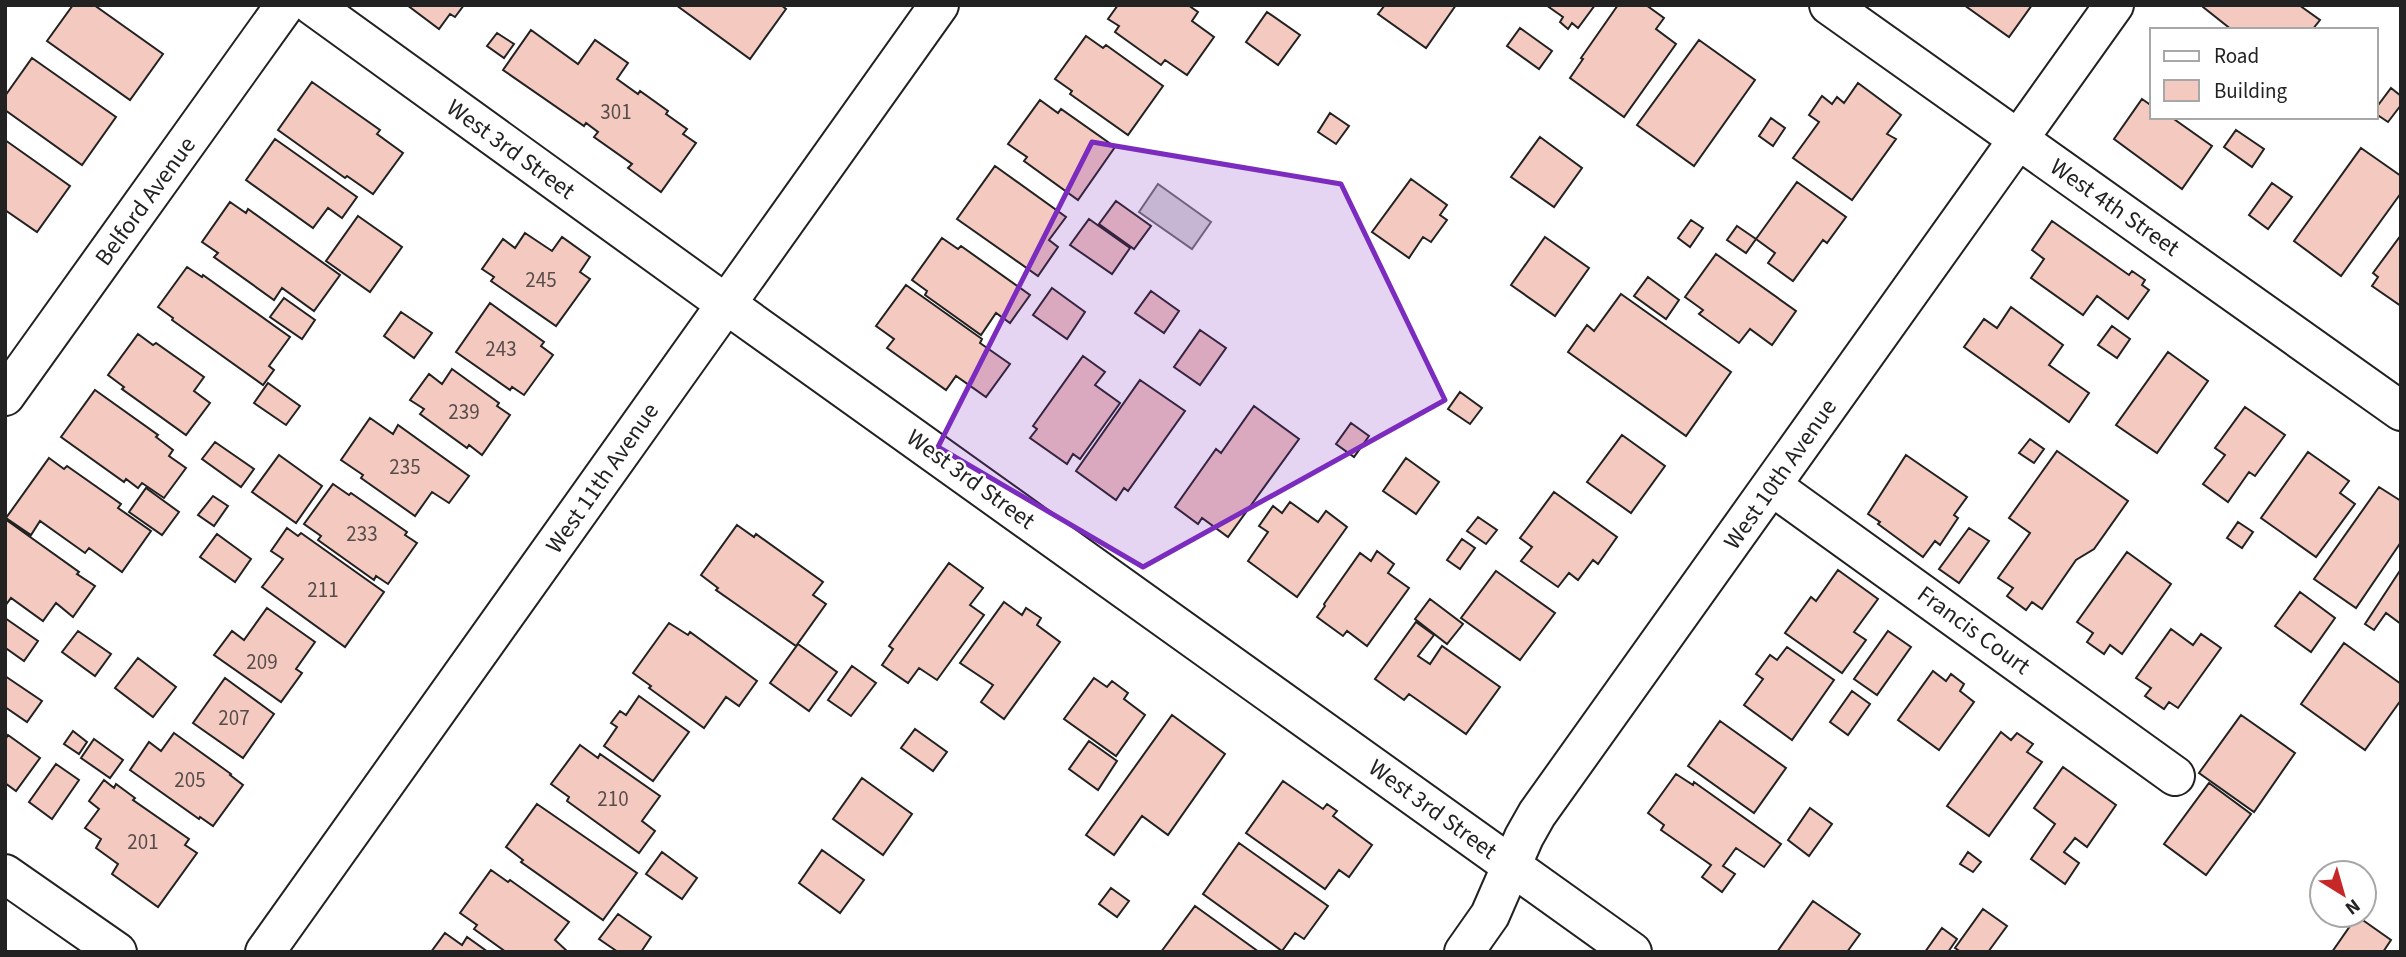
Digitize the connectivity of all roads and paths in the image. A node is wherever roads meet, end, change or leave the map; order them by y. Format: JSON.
{"nodes":[{"id":1,"x":285,"y":5,"type":"edge"},
{"id":2,"x":312,"y":5,"type":"edge"},
{"id":3,"x":939,"y":5,"type":"edge"},
{"id":4,"x":1829,"y":5,"type":"edge"},
{"id":5,"x":2114,"y":5,"type":"edge"},
{"id":6,"x":2018,"y":139,"type":"junction"},
{"id":7,"x":726,"y":304,"type":"junction"},
{"id":8,"x":5,"y":396,"type":"edge"},
{"id":9,"x":2401,"y":411,"type":"edge"},
{"id":10,"x":1772,"y":486,"type":"junction"},
{"id":11,"x":2175,"y":776,"type":"dead end"},
{"id":12,"x":1512,"y":865,"type":"junction"},
{"id":13,"x":5,"y":874,"type":"edge"},
{"id":14,"x":117,"y":952,"type":"edge"},
{"id":15,"x":265,"y":952,"type":"edge"},
{"id":16,"x":1464,"y":952,"type":"edge"},
{"id":17,"x":1632,"y":952,"type":"edge"}],
"edges":[{"from":1,"to":8,"type":"street","name":"Belford Avenue"},
{"from":2,"to":7,"type":"street","name":"West 3rd Street"},
{"from":3,"to":7,"type":"street","name":"West 11th Avenue"},
{"from":4,"to":6,"type":"street","name":"West 4th Street"},
{"from":5,"to":6,"type":"street","name":"West 10th Avenue"},
{"from":6,"to":9,"type":"street","name":"West 4th Street"},
{"from":6,"to":10,"type":"street","name":"West 10th Avenue"},
{"from":7,"to":12,"type":"street","name":"West 3rd Street"},
{"from":7,"to":15,"type":"street","name":"West 11th Avenue"},
{"from":10,"to":11,"type":"street","name":"Francis Court"},
{"from":10,"to":12,"type":"street","name":"West 10th Avenue"},
{"from":12,"to":16,"type":"street","name":"West 10th Avenue"},
{"from":12,"to":17,"type":"street","name":"West 3rd Street"},
{"from":13,"to":14,"type":"street"}]}
